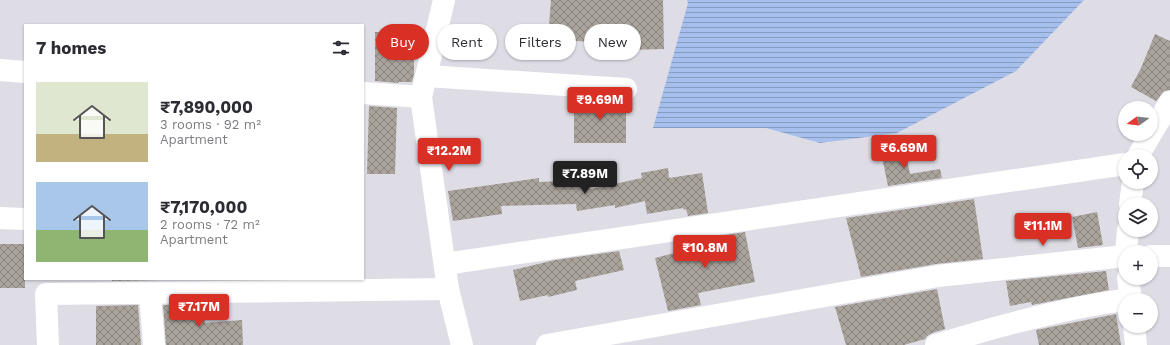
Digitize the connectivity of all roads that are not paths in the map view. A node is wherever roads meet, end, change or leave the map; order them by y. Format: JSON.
{"nodes":[{"id":1,"x":444,"y":0,"type":"edge"},
{"id":2,"x":0,"y":70,"type":"edge"},
{"id":3,"x":24,"y":72,"type":"edge"},
{"id":4,"x":424,"y":87,"type":"junction"},
{"id":5,"x":626,"y":89,"type":"dead end"},
{"id":6,"x":364,"y":93,"type":"edge"},
{"id":7,"x":1170,"y":102,"type":"edge"},
{"id":8,"x":1142,"y":149,"type":"edge"},
{"id":9,"x":1118,"y":165,"type":"edge"},
{"id":10,"x":0,"y":218,"type":"edge"},
{"id":11,"x":24,"y":219,"type":"edge"},
{"id":12,"x":1158,"y":256,"type":"edge"},
{"id":13,"x":1170,"y":256,"type":"edge"},
{"id":14,"x":1118,"y":257,"type":"edge"},
{"id":15,"x":445,"y":264,"type":"junction"},
{"id":16,"x":448,"y":289,"type":"junction"},
{"id":17,"x":1130,"y":292,"type":"edge"},
{"id":18,"x":150,"y":293,"type":"junction"},
{"id":19,"x":1135,"y":333,"type":"edge"},
{"id":20,"x":48,"y":345,"type":"edge"},
{"id":21,"x":154,"y":345,"type":"edge"},
{"id":22,"x":462,"y":345,"type":"edge"},
{"id":23,"x":547,"y":345,"type":"edge"},
{"id":24,"x":936,"y":345,"type":"edge"},
{"id":25,"x":1136,"y":345,"type":"edge"}],
"edges":[{"from":1,"to":4,"type":"street"},
{"from":2,"to":3,"type":"street"},
{"from":4,"to":5,"type":"street"},
{"from":4,"to":6,"type":"street"},
{"from":4,"to":15,"type":"street"},
{"from":7,"to":8,"type":"street"},
{"from":9,"to":15,"type":"street"},
{"from":10,"to":11,"type":"street"},
{"from":12,"to":13,"type":"street"},
{"from":14,"to":23,"type":"street"},
{"from":15,"to":16,"type":"street"},
{"from":16,"to":18,"type":"street"},
{"from":16,"to":22,"type":"street"},
{"from":17,"to":24,"type":"street"},
{"from":18,"to":20,"type":"street"},
{"from":18,"to":21,"type":"street"},
{"from":19,"to":25,"type":"street"}]}
